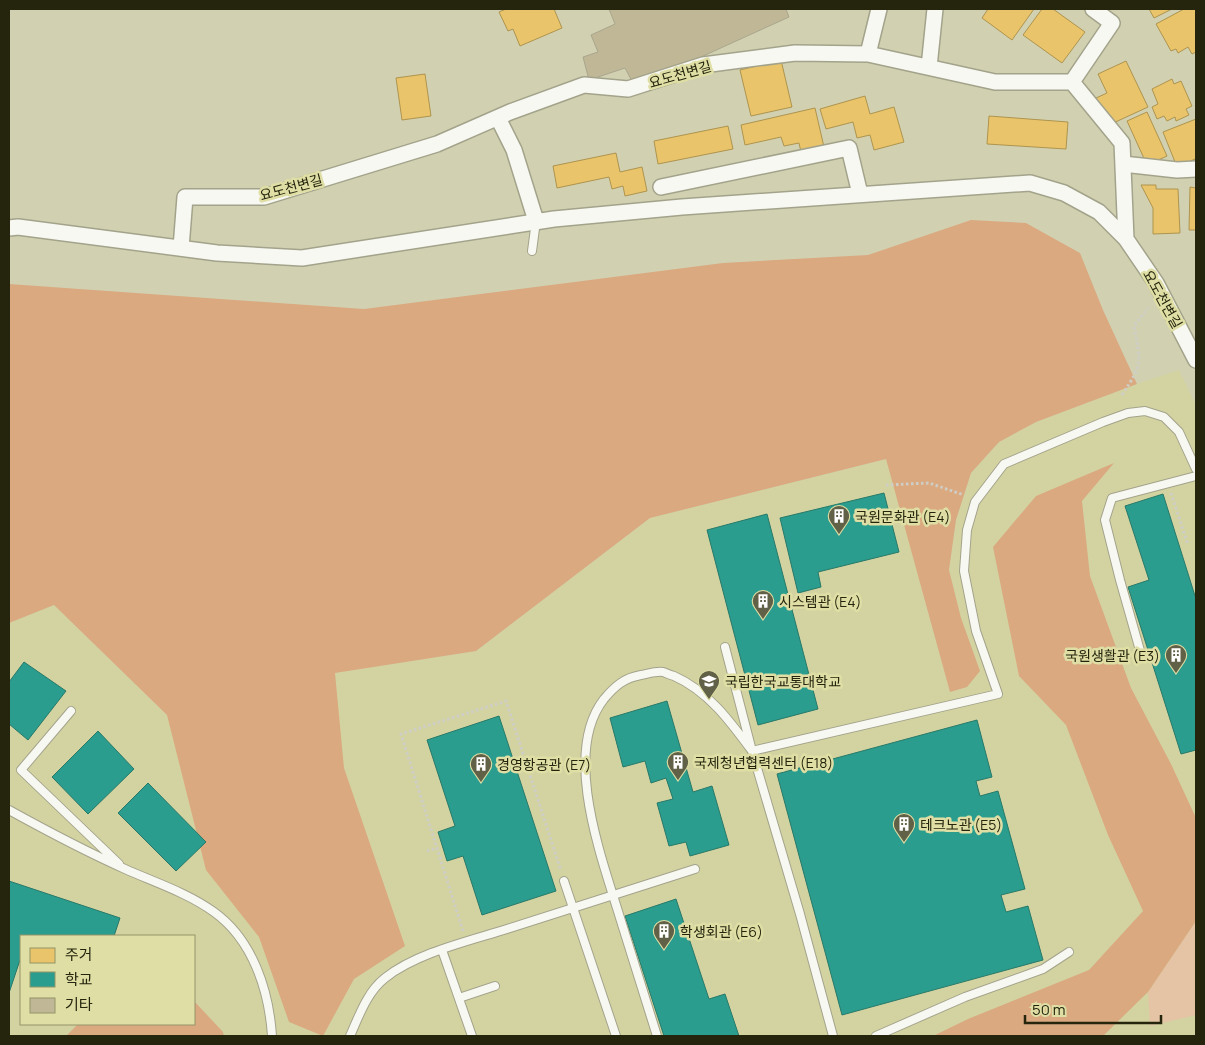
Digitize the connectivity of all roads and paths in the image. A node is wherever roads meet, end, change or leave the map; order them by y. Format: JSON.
{"nodes":[{"id":1,"x":879,"y":9,"type":"edge"},
{"id":2,"x":935,"y":9,"type":"edge"},
{"id":3,"x":1093,"y":9,"type":"edge"},
{"id":4,"x":868,"y":54,"type":"junction"},
{"id":5,"x":929,"y":67,"type":"junction"},
{"id":6,"x":1072,"y":82,"type":"junction"},
{"id":7,"x":498,"y":118,"type":"junction"},
{"id":8,"x":1123,"y":164,"type":"junction"},
{"id":9,"x":1196,"y":169,"type":"edge"},
{"id":10,"x":661,"y":187,"type":"dead end"},
{"id":11,"x":860,"y":194,"type":"junction"},
{"id":12,"x":536,"y":221,"type":"junction"},
{"id":13,"x":9,"y":228,"type":"edge"},
{"id":14,"x":1126,"y":239,"type":"junction"},
{"id":15,"x":181,"y":248,"type":"junction"},
{"id":16,"x":532,"y":251,"type":"dead end"},
{"id":17,"x":1148,"y":308,"type":"dead end"},
{"id":18,"x":1196,"y":360,"type":"edge"},
{"id":19,"x":1122,"y":395,"type":"dead end"},
{"id":20,"x":1196,"y":470,"type":"edge"},
{"id":21,"x":1196,"y":476,"type":"edge"},
{"id":22,"x":886,"y":484,"type":"dead end"},
{"id":23,"x":1170,"y":491,"type":"dead end"},
{"id":24,"x":964,"y":495,"type":"dead end"},
{"id":25,"x":1188,"y":545,"type":"dead end"},
{"id":26,"x":725,"y":647,"type":"dead end"},
{"id":27,"x":1141,"y":654,"type":"dead end"},
{"id":28,"x":71,"y":711,"type":"dead end"},
{"id":29,"x":752,"y":751,"type":"junction"},
{"id":30,"x":9,"y":810,"type":"edge"},
{"id":31,"x":437,"y":848,"type":"junction"},
{"id":32,"x":427,"y":851,"type":"dead end"},
{"id":33,"x":124,"y":869,"type":"junction"},
{"id":34,"x":695,"y":869,"type":"dead end"},
{"id":35,"x":564,"y":881,"type":"joint"},
{"id":36,"x":613,"y":895,"type":"junction"},
{"id":37,"x":574,"y":908,"type":"junction"},
{"id":38,"x":463,"y":932,"type":"dead end"},
{"id":39,"x":442,"y":950,"type":"junction"},
{"id":40,"x":1069,"y":952,"type":"dead end"},
{"id":41,"x":495,"y":986,"type":"dead end"},
{"id":42,"x":459,"y":998,"type":"junction"},
{"id":43,"x":272,"y":1036,"type":"edge"},
{"id":44,"x":350,"y":1036,"type":"edge"},
{"id":45,"x":472,"y":1036,"type":"edge"},
{"id":46,"x":616,"y":1036,"type":"edge"},
{"id":47,"x":657,"y":1036,"type":"edge"},
{"id":48,"x":833,"y":1036,"type":"edge"},
{"id":49,"x":876,"y":1036,"type":"edge"}],
"edges":[{"from":1,"to":4,"type":"street"},
{"from":2,"to":5,"type":"street"},
{"from":3,"to":6,"type":"street"},
{"from":4,"to":5,"type":"street","name":"요도천변길"},
{"from":4,"to":7,"type":"street","name":"요도천변길"},
{"from":5,"to":6,"type":"street","name":"요도천변길"},
{"from":6,"to":8,"type":"street"},
{"from":7,"to":12,"type":"street"},
{"from":7,"to":15,"type":"street","name":"요도천변길"},
{"from":8,"to":9,"type":"street"},
{"from":8,"to":14,"type":"street"},
{"from":10,"to":11,"type":"street"},
{"from":11,"to":12,"type":"street","name":"요도천변길"},
{"from":11,"to":14,"type":"street","name":"요도천변길"},
{"from":12,"to":15,"type":"street","name":"요도천변길"},
{"from":12,"to":16,"type":"lane"},
{"from":13,"to":15,"type":"street","name":"요도천변길"},
{"from":14,"to":18,"type":"street","name":"요도천변길"},
{"from":17,"to":19,"type":"path"},
{"from":20,"to":29,"type":"lane"},
{"from":21,"to":27,"type":"lane"},
{"from":22,"to":24,"type":"path"},
{"from":23,"to":25,"type":"path"},
{"from":26,"to":29,"type":"lane"},
{"from":28,"to":33,"type":"lane"},
{"from":29,"to":36,"type":"lane"},
{"from":29,"to":48,"type":"lane"},
{"from":30,"to":33,"type":"lane"},
{"from":31,"to":32,"type":"path"},
{"from":31,"to":35,"type":"path"},
{"from":31,"to":38,"type":"path"},
{"from":33,"to":43,"type":"lane"},
{"from":34,"to":36,"type":"lane"},
{"from":35,"to":37,"type":"lane"},
{"from":36,"to":37,"type":"lane"},
{"from":36,"to":47,"type":"lane"},
{"from":37,"to":39,"type":"lane"},
{"from":37,"to":46,"type":"lane"},
{"from":39,"to":42,"type":"lane"},
{"from":39,"to":44,"type":"lane"},
{"from":40,"to":49,"type":"lane"},
{"from":41,"to":42,"type":"lane"},
{"from":42,"to":45,"type":"lane"}]}
